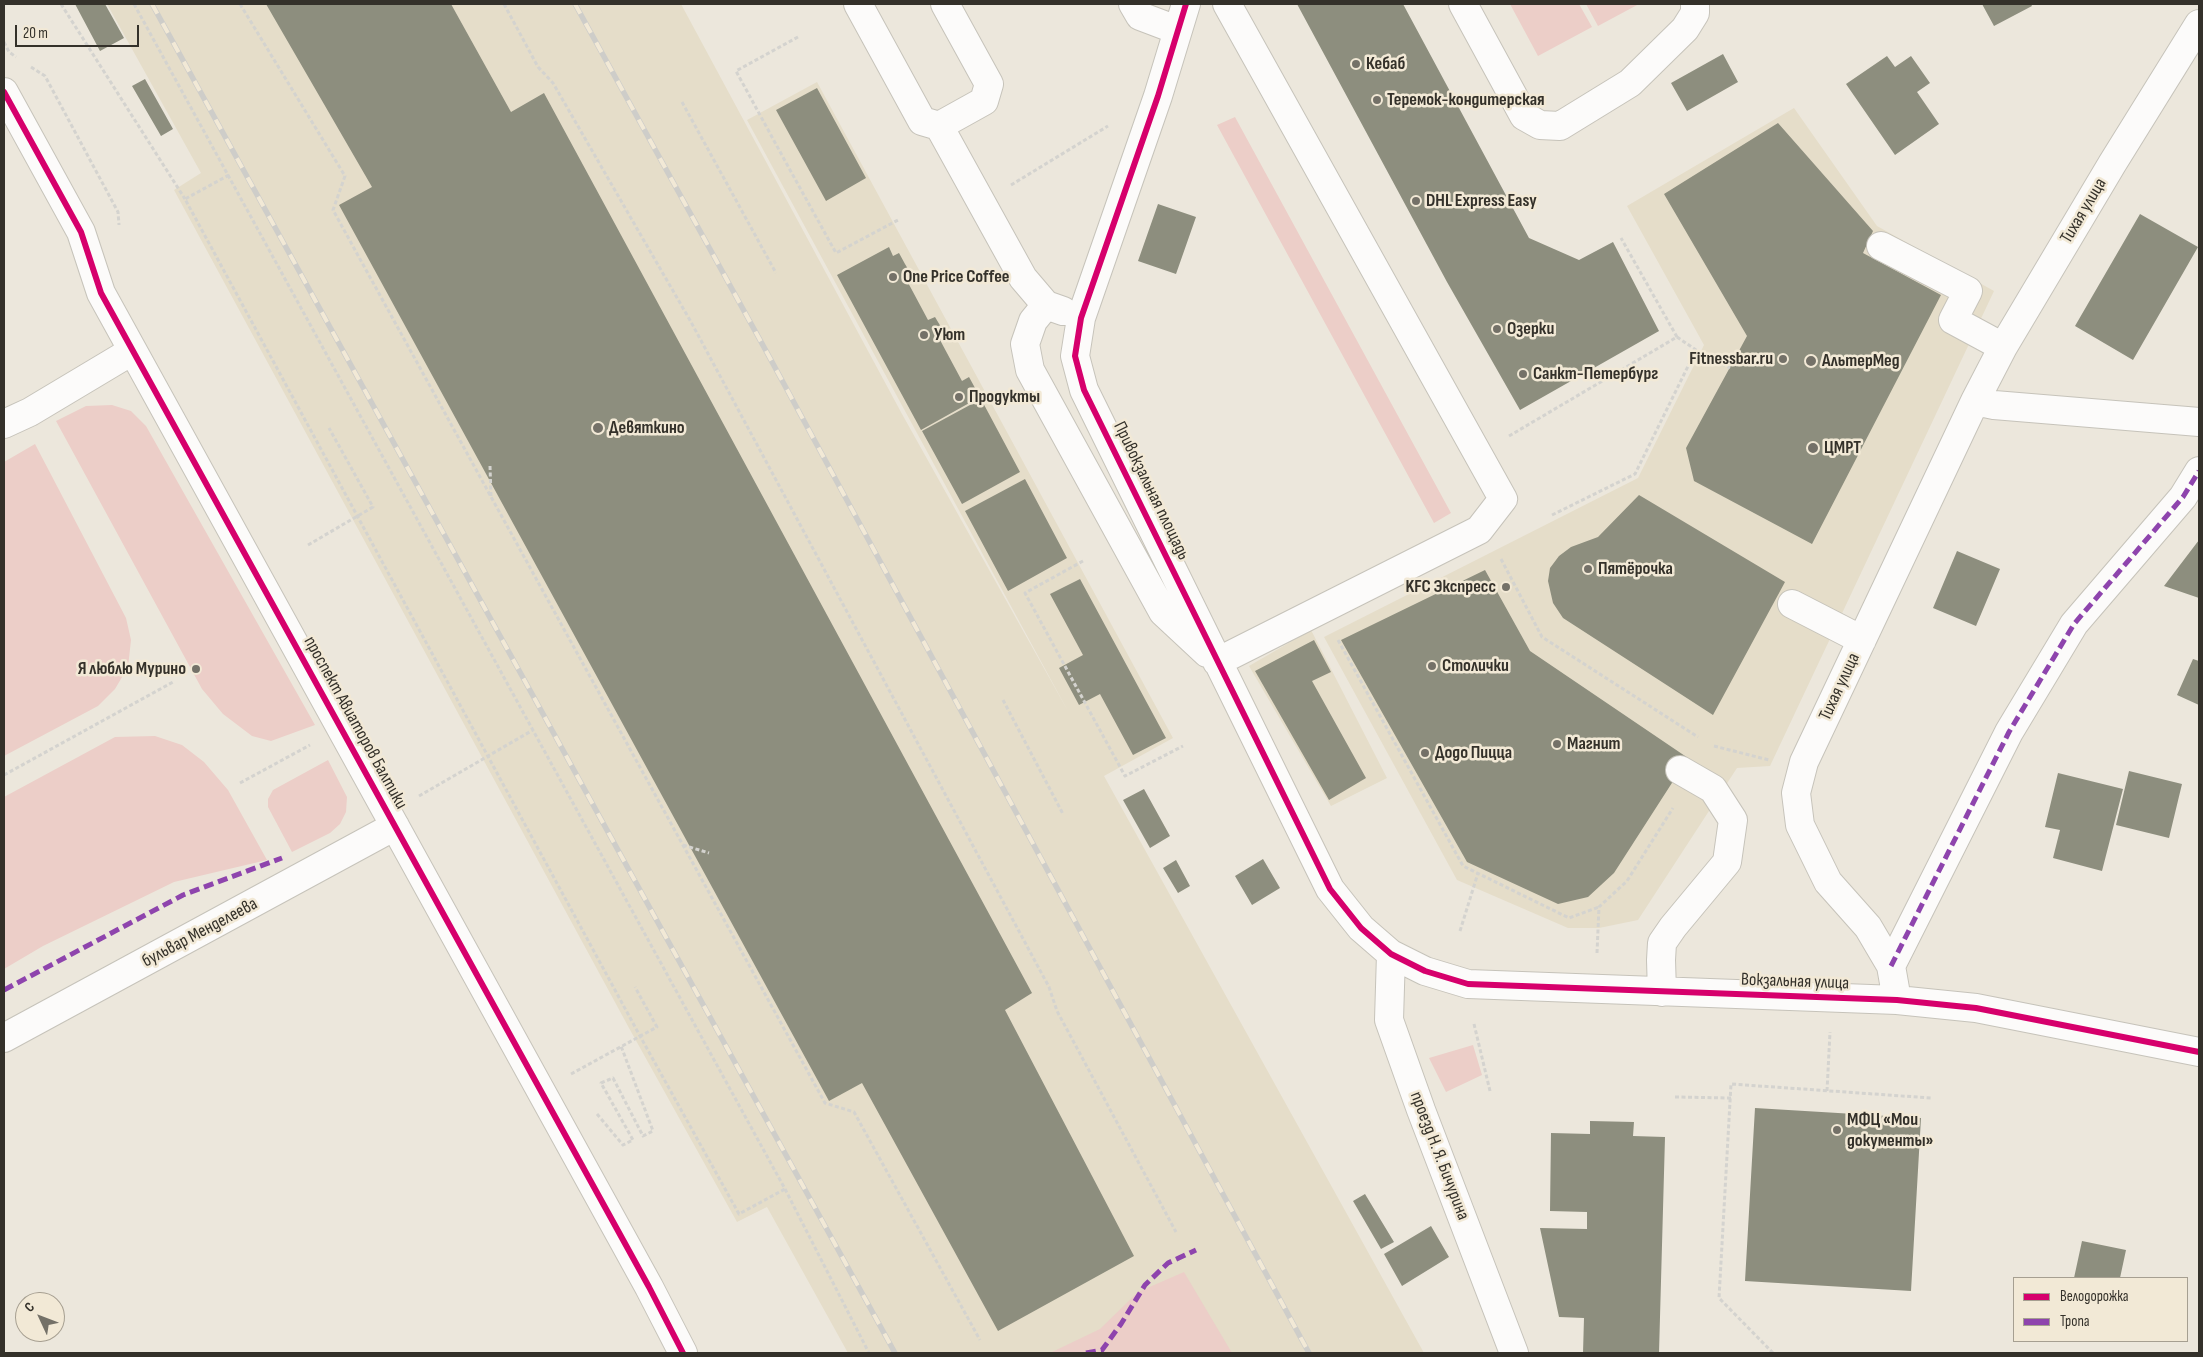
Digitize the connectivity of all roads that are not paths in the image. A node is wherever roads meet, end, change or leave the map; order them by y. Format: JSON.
{"nodes":[{"id":1,"x":858,"y":4,"type":"edge"},
{"id":2,"x":945,"y":4,"type":"edge"},
{"id":3,"x":1133,"y":4,"type":"edge"},
{"id":4,"x":1186,"y":4,"type":"edge"},
{"id":5,"x":1227,"y":4,"type":"edge"},
{"id":6,"x":1463,"y":4,"type":"edge"},
{"id":7,"x":1695,"y":4,"type":"edge"},
{"id":8,"x":2199,"y":24,"type":"edge"},
{"id":9,"x":1177,"y":30,"type":"junction"},
{"id":10,"x":4,"y":92,"type":"edge"},
{"id":11,"x":939,"y":126,"type":"junction"},
{"id":12,"x":1881,"y":246,"type":"dead end"},
{"id":13,"x":1046,"y":305,"type":"junction"},
{"id":14,"x":1080,"y":318,"type":"junction"},
{"id":15,"x":2003,"y":347,"type":"junction"},
{"id":16,"x":132,"y":351,"type":"junction"},
{"id":17,"x":1975,"y":401,"type":"junction"},
{"id":18,"x":2199,"y":422,"type":"edge"},
{"id":19,"x":4,"y":424,"type":"edge"},
{"id":20,"x":2199,"y":472,"type":"edge"},
{"id":21,"x":1792,"y":604,"type":"dead end"},
{"id":22,"x":1862,"y":640,"type":"junction"},
{"id":23,"x":1217,"y":662,"type":"junction"},
{"id":24,"x":1686,"y":773,"type":"road end"},
{"id":25,"x":394,"y":826,"type":"junction"},
{"id":26,"x":1391,"y":954,"type":"junction"},
{"id":27,"x":1890,"y":966,"type":"junction"},
{"id":28,"x":1662,"y":992,"type":"junction"},
{"id":29,"x":1897,"y":1000,"type":"junction"},
{"id":30,"x":4,"y":1038,"type":"edge"},
{"id":31,"x":2199,"y":1052,"type":"edge"},
{"id":32,"x":683,"y":1353,"type":"edge"},
{"id":33,"x":1514,"y":1353,"type":"edge"}],
"edges":[{"from":1,"to":11,"type":"street"},
{"from":2,"to":11,"type":"street"},
{"from":3,"to":9,"type":"street"},
{"from":4,"to":9,"type":"street","name":"Привокзальная площадь"},
{"from":5,"to":23,"type":"street"},
{"from":6,"to":7,"type":"street"},
{"from":8,"to":15,"type":"street","name":"Тихая улица"},
{"from":9,"to":14,"type":"street","name":"Привокзальная площадь"},
{"from":10,"to":16,"type":"street","name":"проспект Авиаторов Балтики"},
{"from":11,"to":13,"type":"street"},
{"from":12,"to":15,"type":"street"},
{"from":13,"to":14,"type":"street"},
{"from":13,"to":23,"type":"street"},
{"from":14,"to":23,"type":"street","name":"Привокзальная площадь"},
{"from":15,"to":17,"type":"street","name":"Тихая улица"},
{"from":16,"to":19,"type":"street"},
{"from":16,"to":25,"type":"street","name":"проспект Авиаторов Балтики"},
{"from":17,"to":18,"type":"street"},
{"from":17,"to":22,"type":"street","name":"Тихая улица"},
{"from":20,"to":27,"type":"street"},
{"from":21,"to":22,"type":"street"},
{"from":22,"to":27,"type":"street","name":"Тихая улица"},
{"from":23,"to":26,"type":"street","name":"Привокзальная площадь"},
{"from":24,"to":28,"type":"street"},
{"from":25,"to":30,"type":"street","name":"бульвар Менделеева"},
{"from":25,"to":32,"type":"street","name":"проспект Авиаторов Балтики"},
{"from":26,"to":28,"type":"street","name":"Вокзальная улица"},
{"from":26,"to":33,"type":"street","name":"проезд Н. Я. Бичурина"},
{"from":27,"to":29,"type":"street","name":"Тихая улица"},
{"from":28,"to":29,"type":"street","name":"Вокзальная улица"},
{"from":29,"to":31,"type":"street","name":"Вокзальная улица"}]}
